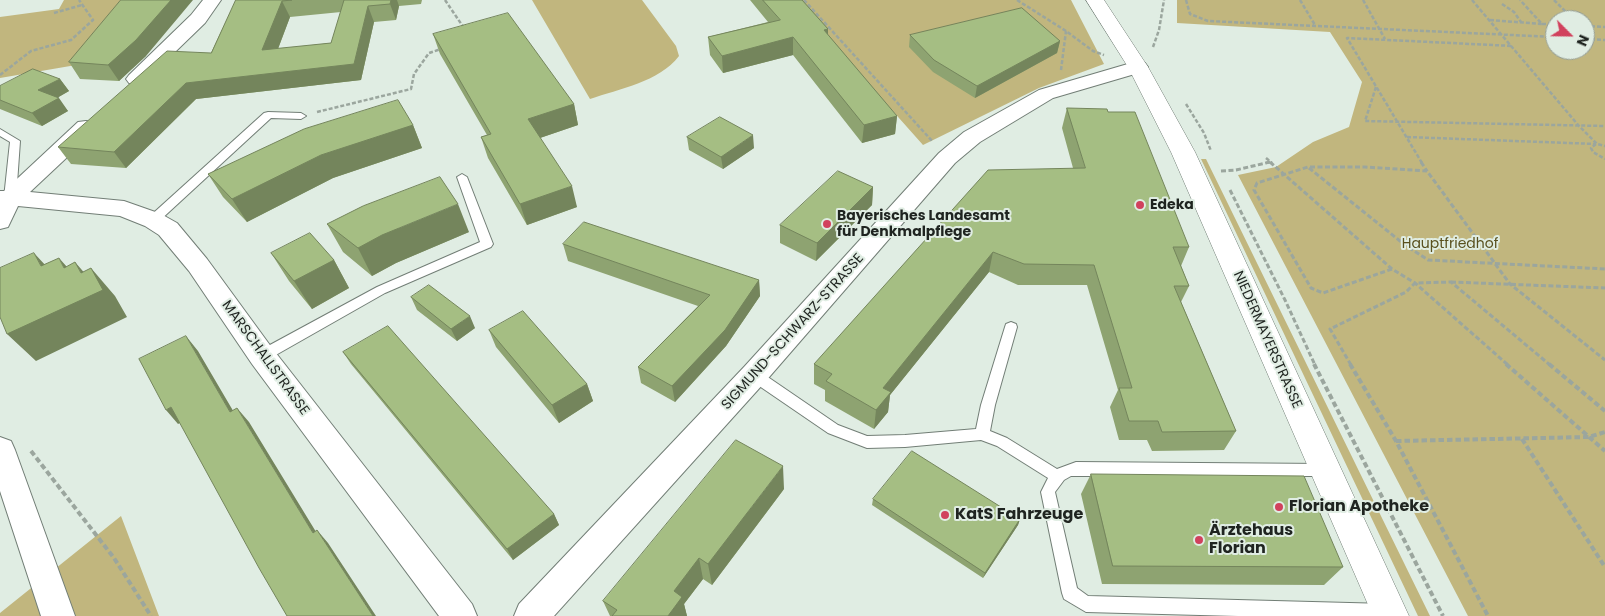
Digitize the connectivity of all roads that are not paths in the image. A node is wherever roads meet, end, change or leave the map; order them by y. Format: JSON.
{"nodes":[{"id":1,"x":212,"y":0,"type":"edge"},
{"id":2,"x":1096,"y":0,"type":"edge"},
{"id":3,"x":1146,"y":60,"type":"junction"},
{"id":4,"x":126,"y":89,"type":"edge"},
{"id":5,"x":97,"y":116,"type":"edge"},
{"id":6,"x":301,"y":116,"type":"road end"},
{"id":7,"x":0,"y":132,"type":"edge"},
{"id":8,"x":462,"y":177,"type":"dead end"},
{"id":9,"x":4,"y":206,"type":"edge"},
{"id":10,"x":153,"y":220,"type":"junction"},
{"id":11,"x":1011,"y":327,"type":"dead end"},
{"id":12,"x":262,"y":356,"type":"junction"},
{"id":13,"x":754,"y":375,"type":"junction"},
{"id":14,"x":982,"y":434,"type":"junction"},
{"id":15,"x":13,"y":446,"type":"edge"},
{"id":16,"x":1326,"y":470,"type":"junction"},
{"id":17,"x":1057,"y":476,"type":"junction"},
{"id":18,"x":1155,"y":611,"type":"edge"},
{"id":19,"x":1390,"y":614,"type":"edge"},
{"id":20,"x":58,"y":616,"type":"edge"},
{"id":21,"x":460,"y":616,"type":"edge"},
{"id":22,"x":531,"y":616,"type":"edge"}],
"edges":[{"from":1,"to":4,"type":"street"},
{"from":2,"to":3,"type":"main road","name":"NIEDERMAYERSTRASSE"},
{"from":3,"to":13,"type":"street","name":"SIGMUND-SCHWARZ-STRASSE"},
{"from":3,"to":16,"type":"main road","name":"NIEDERMAYERSTRASSE"},
{"from":5,"to":9,"type":"street"},
{"from":6,"to":10,"type":"lane"},
{"from":7,"to":9,"type":"lane"},
{"from":8,"to":12,"type":"lane"},
{"from":9,"to":10,"type":"street","name":"MARSCHALLSTRASSE"},
{"from":10,"to":12,"type":"street","name":"MARSCHALLSTRASSE"},
{"from":11,"to":14,"type":"lane"},
{"from":12,"to":21,"type":"street","name":"MARSCHALLSTRASSE"},
{"from":13,"to":14,"type":"lane"},
{"from":13,"to":22,"type":"street","name":"SIGMUND-SCHWARZ-STRASSE"},
{"from":14,"to":17,"type":"lane"},
{"from":15,"to":20,"type":"street"},
{"from":16,"to":17,"type":"lane"},
{"from":16,"to":19,"type":"main road","name":"NIEDERMAYERSTRASSE"},
{"from":17,"to":18,"type":"lane"},
{"from":18,"to":19,"type":"lane"}]}
